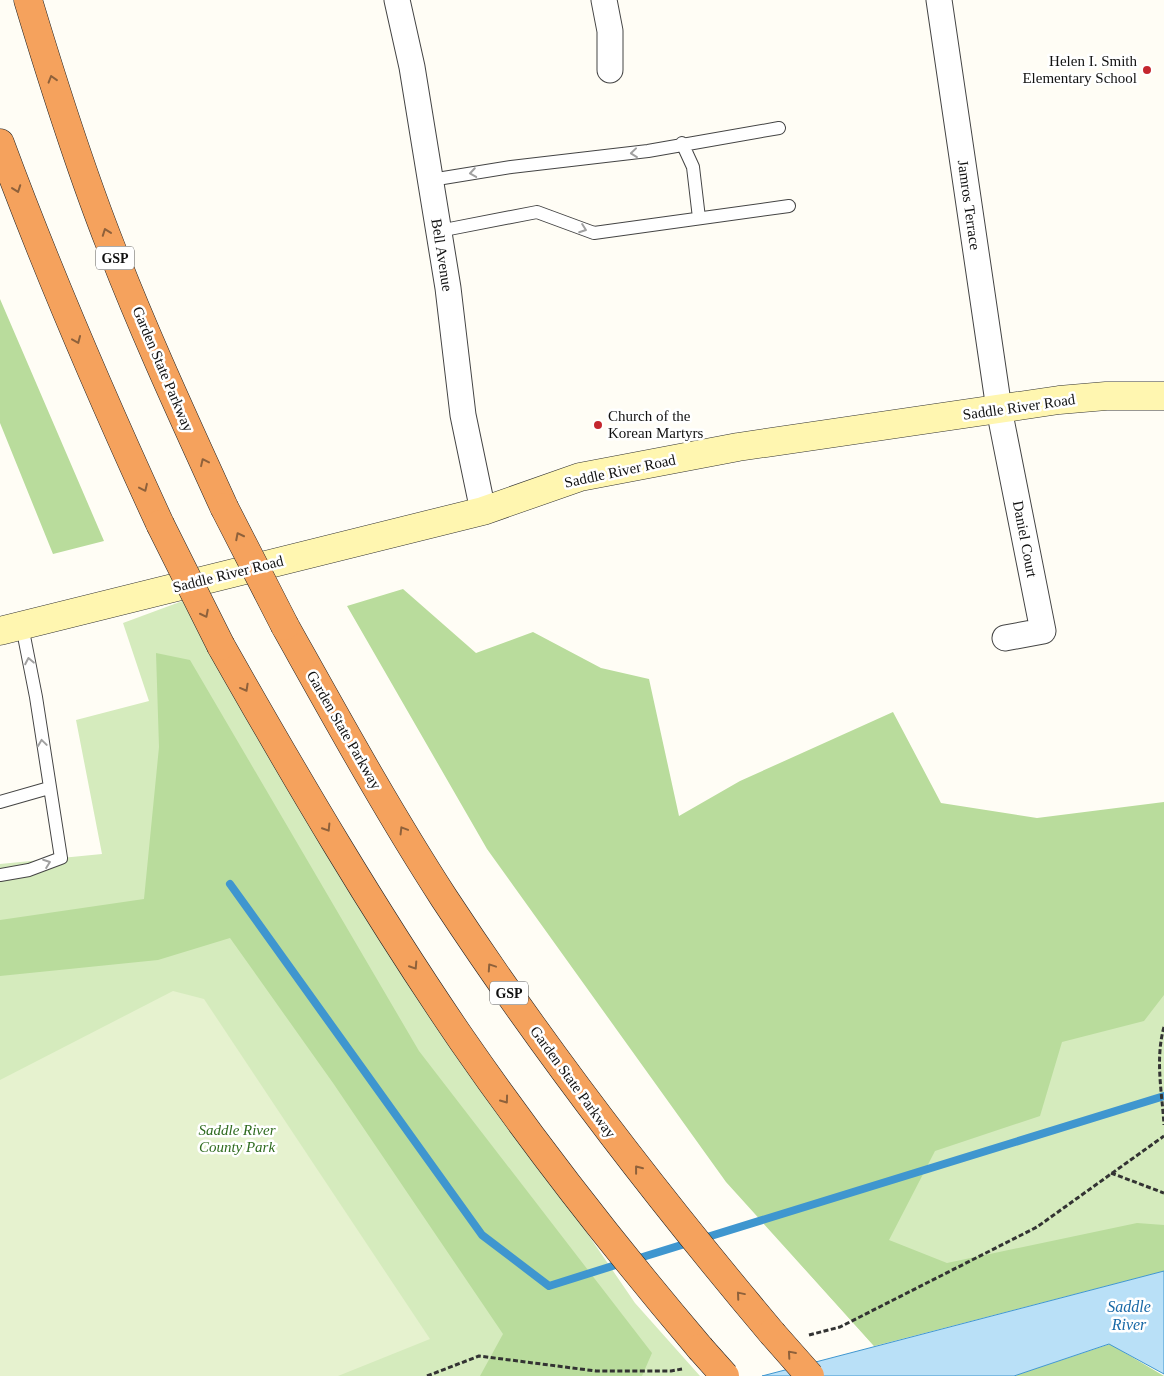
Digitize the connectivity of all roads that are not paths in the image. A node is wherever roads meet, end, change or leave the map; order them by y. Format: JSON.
{"nodes":[{"id":1,"x":28,"y":0,"type":"edge"},
{"id":2,"x":397,"y":0,"type":"edge"},
{"id":3,"x":604,"y":0,"type":"edge"},
{"id":4,"x":939,"y":0,"type":"edge"},
{"id":5,"x":610,"y":70,"type":"dead end"},
{"id":6,"x":778,"y":128,"type":"dead end"},
{"id":7,"x":0,"y":143,"type":"edge"},
{"id":8,"x":682,"y":143,"type":"junction"},
{"id":9,"x":430,"y":180,"type":"junction"},
{"id":10,"x":789,"y":206,"type":"dead end"},
{"id":11,"x":699,"y":218,"type":"junction"},
{"id":12,"x":439,"y":231,"type":"junction"},
{"id":13,"x":1164,"y":396,"type":"edge"},
{"id":14,"x":999,"y":409,"type":"junction"},
{"id":15,"x":483,"y":511,"type":"junction"},
{"id":16,"x":11,"y":628,"type":"edge"},
{"id":17,"x":1005,"y":638,"type":"dead end"},
{"id":18,"x":49,"y":788,"type":"junction"},
{"id":19,"x":0,"y":802,"type":"edge"},
{"id":20,"x":0,"y":875,"type":"edge"},
{"id":21,"x":725,"y":1376,"type":"edge"},
{"id":22,"x":810,"y":1376,"type":"edge"}],
"edges":[{"from":22,"to":1,"type":"highway","name":"Garden State Parkway","number":"GSP","one_way":true,"bridge":true},
{"from":2,"to":9,"type":"street","name":"Bell Avenue"},
{"from":3,"to":5,"type":"street"},
{"from":4,"to":14,"type":"street","name":"Jamros Terrace"},
{"from":6,"to":8,"type":"lane"},
{"from":7,"to":21,"type":"highway","one_way":true,"bridge":true},
{"from":8,"to":9,"type":"lane","one_way":true},
{"from":8,"to":11,"type":"lane"},
{"from":9,"to":12,"type":"street","name":"Bell Avenue"},
{"from":10,"to":11,"type":"lane"},
{"from":12,"to":11,"type":"lane","one_way":true},
{"from":12,"to":15,"type":"street","name":"Bell Avenue"},
{"from":13,"to":14,"type":"street","name":"Saddle River Road"},
{"from":14,"to":15,"type":"street","name":"Saddle River Road"},
{"from":14,"to":17,"type":"street","name":"Daniel Court"},
{"from":15,"to":16,"type":"street","name":"Saddle River Road"},
{"from":18,"to":16,"type":"lane","one_way":true},
{"from":18,"to":19,"type":"lane"},
{"from":20,"to":18,"type":"lane","one_way":true}]}
